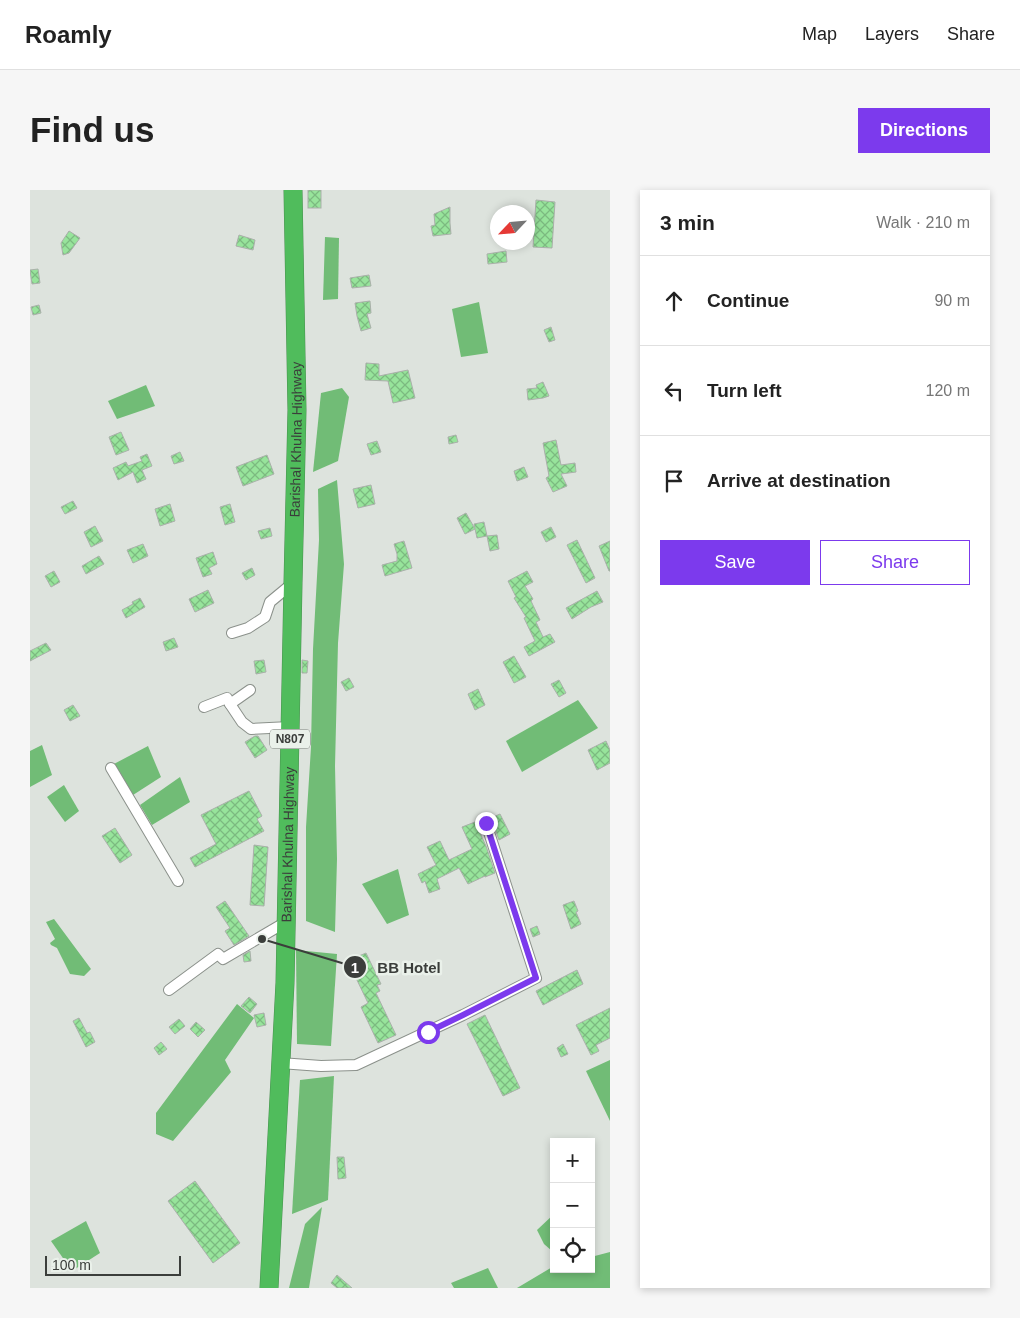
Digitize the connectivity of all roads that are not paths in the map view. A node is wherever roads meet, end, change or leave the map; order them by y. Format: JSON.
{"nodes":[{"id":1,"x":293,"y":190,"type":"edge"},
{"id":2,"x":293,"y":583,"type":"junction"},
{"id":3,"x":232,"y":633,"type":"dead end"},
{"id":4,"x":250,"y":690,"type":"dead end"},
{"id":5,"x":230,"y":704,"type":"junction"},
{"id":6,"x":204,"y":707,"type":"dead end"},
{"id":7,"x":290,"y":727,"type":"junction"},
{"id":8,"x":111,"y":768,"type":"dead end"},
{"id":9,"x":486,"y":823,"type":"dead end"},
{"id":10,"x":178,"y":881,"type":"dead end"},
{"id":11,"x":286,"y":922,"type":"junction"},
{"id":12,"x":169,"y":990,"type":"dead end"},
{"id":13,"x":280,"y":1063,"type":"junction"},
{"id":14,"x":268,"y":1288,"type":"edge"}],
"edges":[{"from":1,"to":2,"type":"highway","name":"Barishal Khulna Highway","number":"N807"},
{"from":2,"to":3,"type":"street"},
{"from":2,"to":7,"type":"highway","name":"Barishal Khulna Highway","number":"N807"},
{"from":4,"to":5,"type":"street"},
{"from":5,"to":6,"type":"street"},
{"from":5,"to":7,"type":"street"},
{"from":7,"to":11,"type":"highway","name":"Barishal Khulna Highway","number":"N807"},
{"from":8,"to":10,"type":"street"},
{"from":9,"to":13,"type":"street"},
{"from":11,"to":12,"type":"street"},
{"from":11,"to":13,"type":"highway","name":"Barishal Khulna Highway","number":"N807"},
{"from":13,"to":14,"type":"highway","name":"Barishal Khulna Highway","number":"N807"}]}
